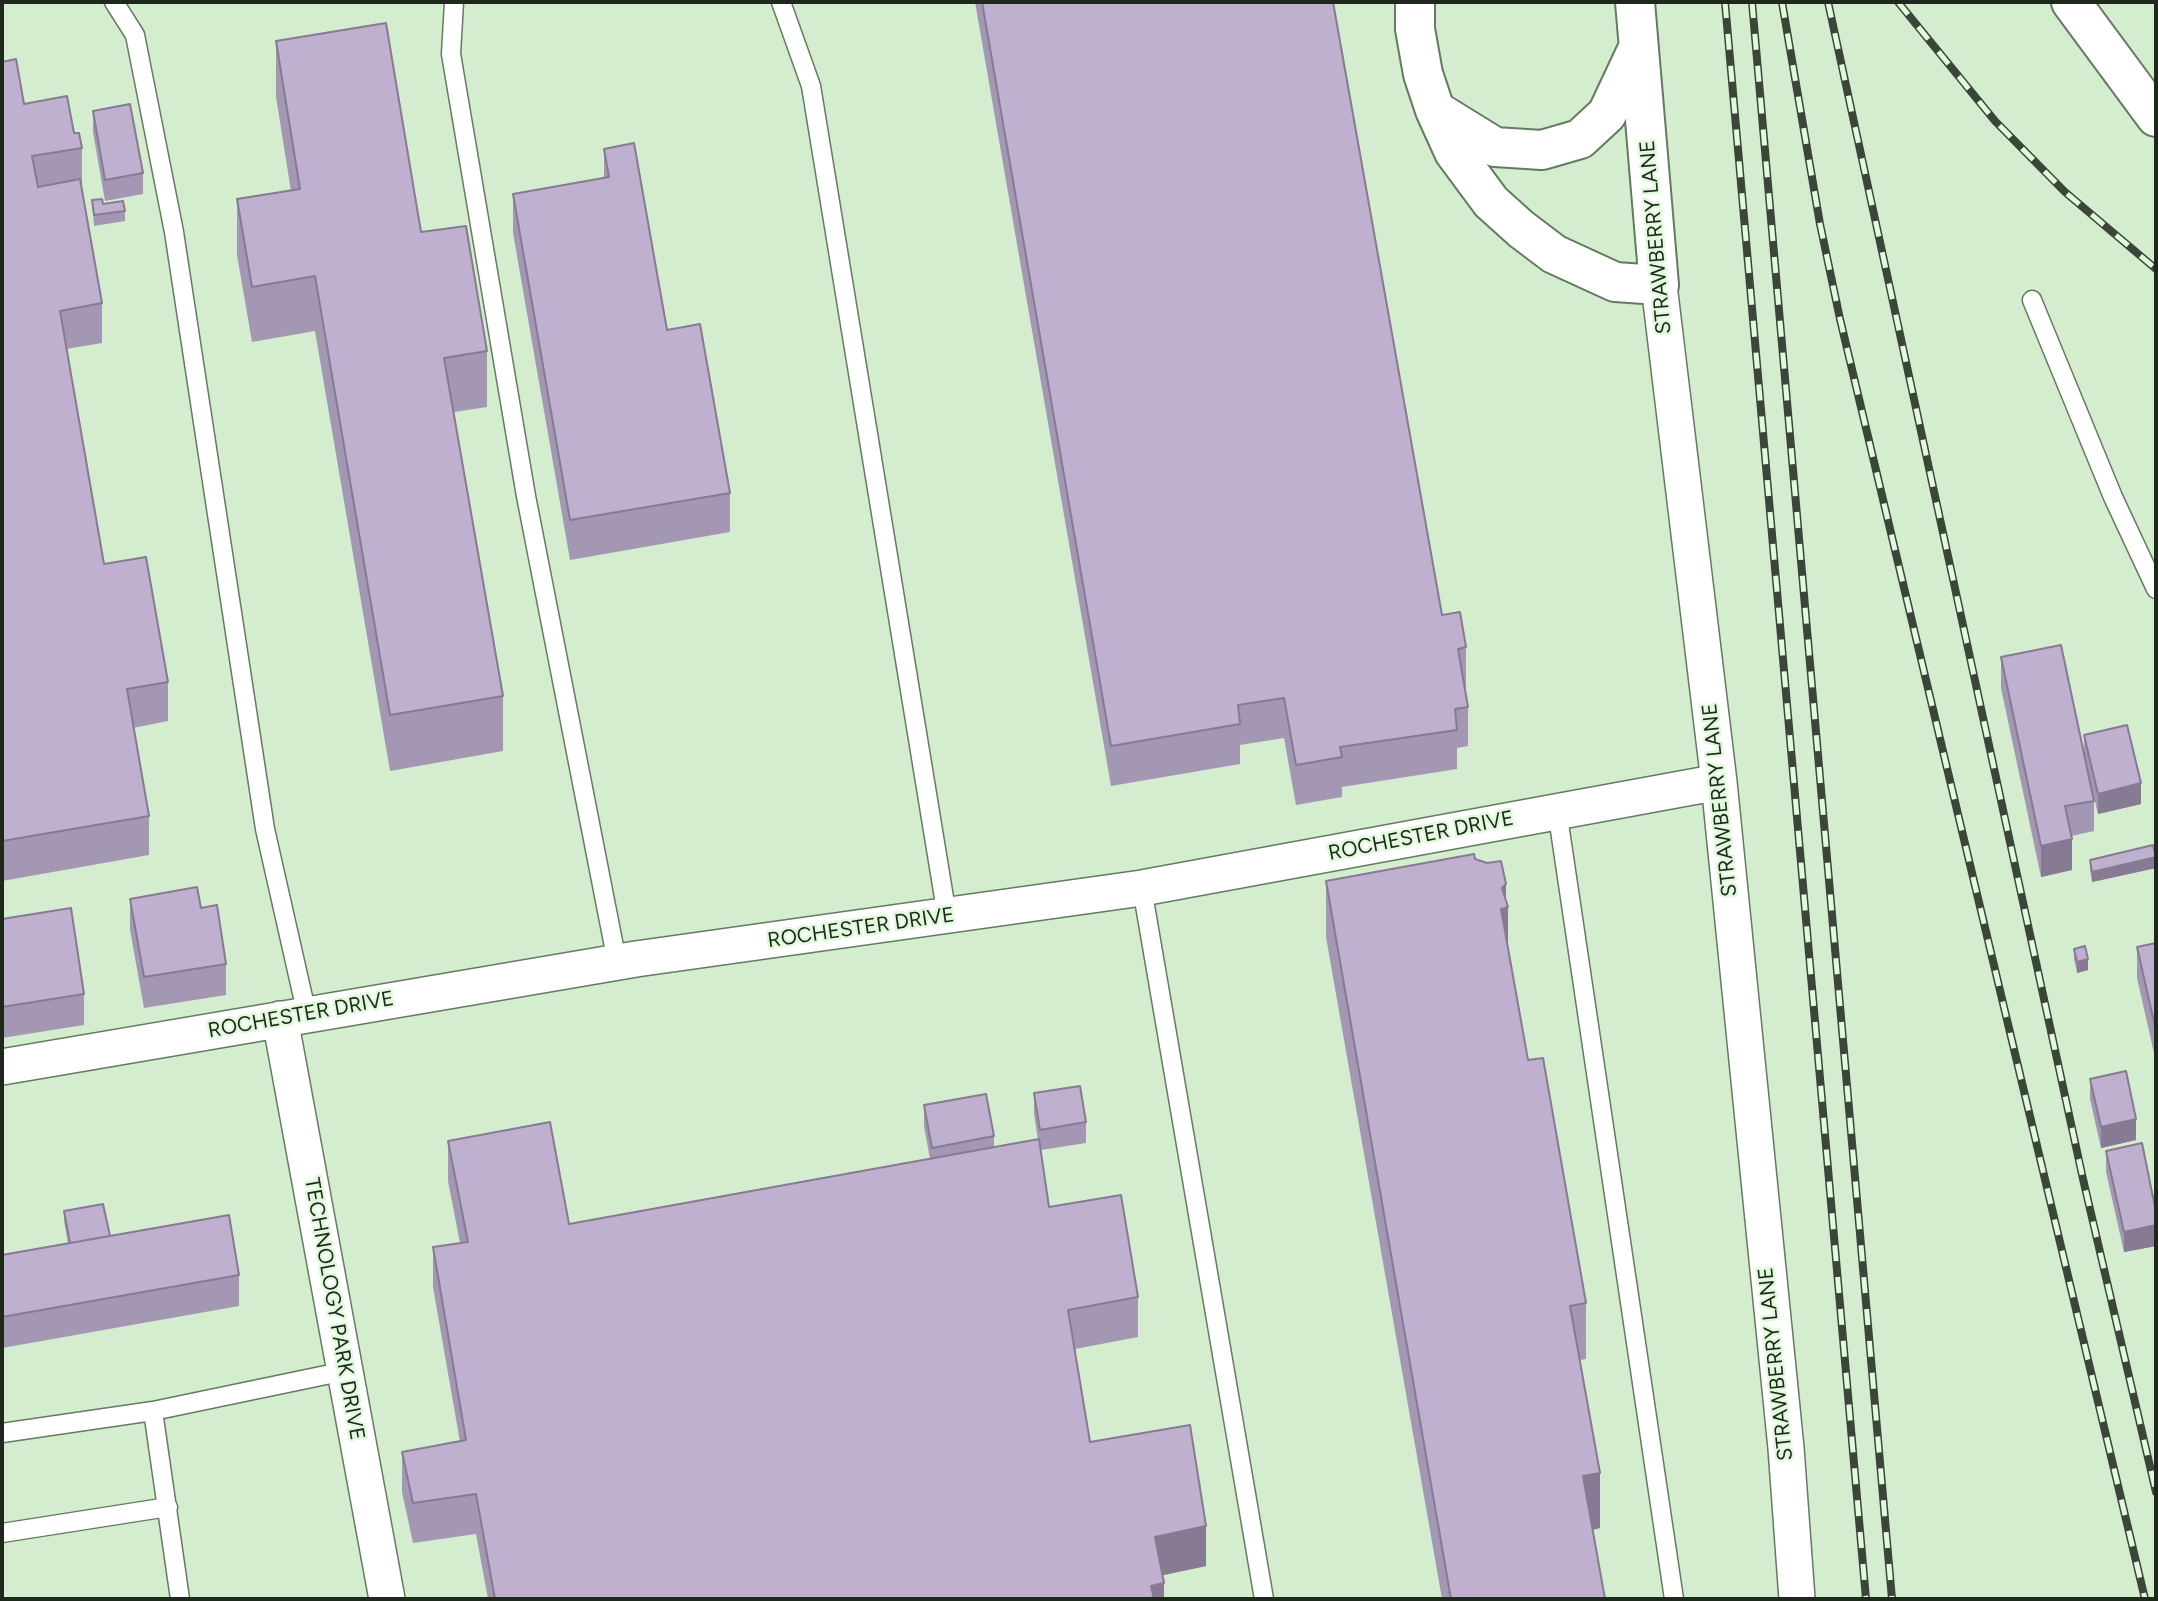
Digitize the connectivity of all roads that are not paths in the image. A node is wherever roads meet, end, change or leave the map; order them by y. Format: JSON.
{"nodes":[{"id":1,"x":114,"y":2,"type":"edge"},
{"id":2,"x":454,"y":2,"type":"edge"},
{"id":3,"x":781,"y":2,"type":"edge"},
{"id":4,"x":1415,"y":2,"type":"edge"},
{"id":5,"x":1635,"y":2,"type":"edge"},
{"id":6,"x":2071,"y":2,"type":"edge"},
{"id":7,"x":1639,"y":46,"type":"junction"},
{"id":8,"x":1435,"y":110,"type":"junction"},
{"id":9,"x":2156,"y":117,"type":"edge"},
{"id":10,"x":1659,"y":285,"type":"junction"},
{"id":11,"x":2032,"y":300,"type":"dead end"},
{"id":12,"x":2156,"y":589,"type":"edge"},
{"id":13,"x":1719,"y":782,"type":"junction"},
{"id":14,"x":1558,"y":810,"type":"junction"},
{"id":15,"x":1142,"y":888,"type":"junction"},
{"id":16,"x":947,"y":916,"type":"junction"},
{"id":17,"x":617,"y":962,"type":"junction"},
{"id":18,"x":294,"y":1017,"type":"junction"},
{"id":19,"x":2,"y":1067,"type":"edge"},
{"id":20,"x":345,"y":1371,"type":"junction"},
{"id":21,"x":153,"y":1411,"type":"junction"},
{"id":22,"x":2,"y":1433,"type":"edge"},
{"id":23,"x":168,"y":1507,"type":"junction"},
{"id":24,"x":2,"y":1533,"type":"edge"},
{"id":25,"x":180,"y":1599,"type":"edge"},
{"id":26,"x":387,"y":1599,"type":"edge"},
{"id":27,"x":1264,"y":1599,"type":"edge"},
{"id":28,"x":1674,"y":1599,"type":"edge"},
{"id":29,"x":1797,"y":1599,"type":"edge"}],
"edges":[{"from":1,"to":18,"type":"lane"},
{"from":2,"to":17,"type":"lane"},
{"from":3,"to":16,"type":"lane"},
{"from":4,"to":8,"type":"street"},
{"from":5,"to":7,"type":"street","name":"STRAWBERRY LANE"},
{"from":6,"to":9,"type":"street"},
{"from":7,"to":8,"type":"street"},
{"from":7,"to":10,"type":"street","name":"STRAWBERRY LANE"},
{"from":8,"to":10,"type":"street"},
{"from":10,"to":13,"type":"street","name":"STRAWBERRY LANE"},
{"from":11,"to":12,"type":"lane"},
{"from":13,"to":14,"type":"street","name":"ROCHESTER DRIVE"},
{"from":13,"to":29,"type":"street","name":"STRAWBERRY LANE"},
{"from":14,"to":15,"type":"street","name":"ROCHESTER DRIVE"},
{"from":14,"to":28,"type":"lane"},
{"from":15,"to":16,"type":"street","name":"ROCHESTER DRIVE"},
{"from":15,"to":27,"type":"lane"},
{"from":16,"to":17,"type":"street","name":"ROCHESTER DRIVE"},
{"from":17,"to":18,"type":"street","name":"ROCHESTER DRIVE"},
{"from":18,"to":19,"type":"street","name":"ROCHESTER DRIVE"},
{"from":18,"to":20,"type":"street","name":"TECHNOLOGY PARK DRIVE"},
{"from":20,"to":21,"type":"lane"},
{"from":20,"to":26,"type":"street","name":"TECHNOLOGY PARK DRIVE"},
{"from":21,"to":22,"type":"lane"},
{"from":21,"to":23,"type":"lane"},
{"from":23,"to":24,"type":"lane"},
{"from":23,"to":25,"type":"lane"}]}
